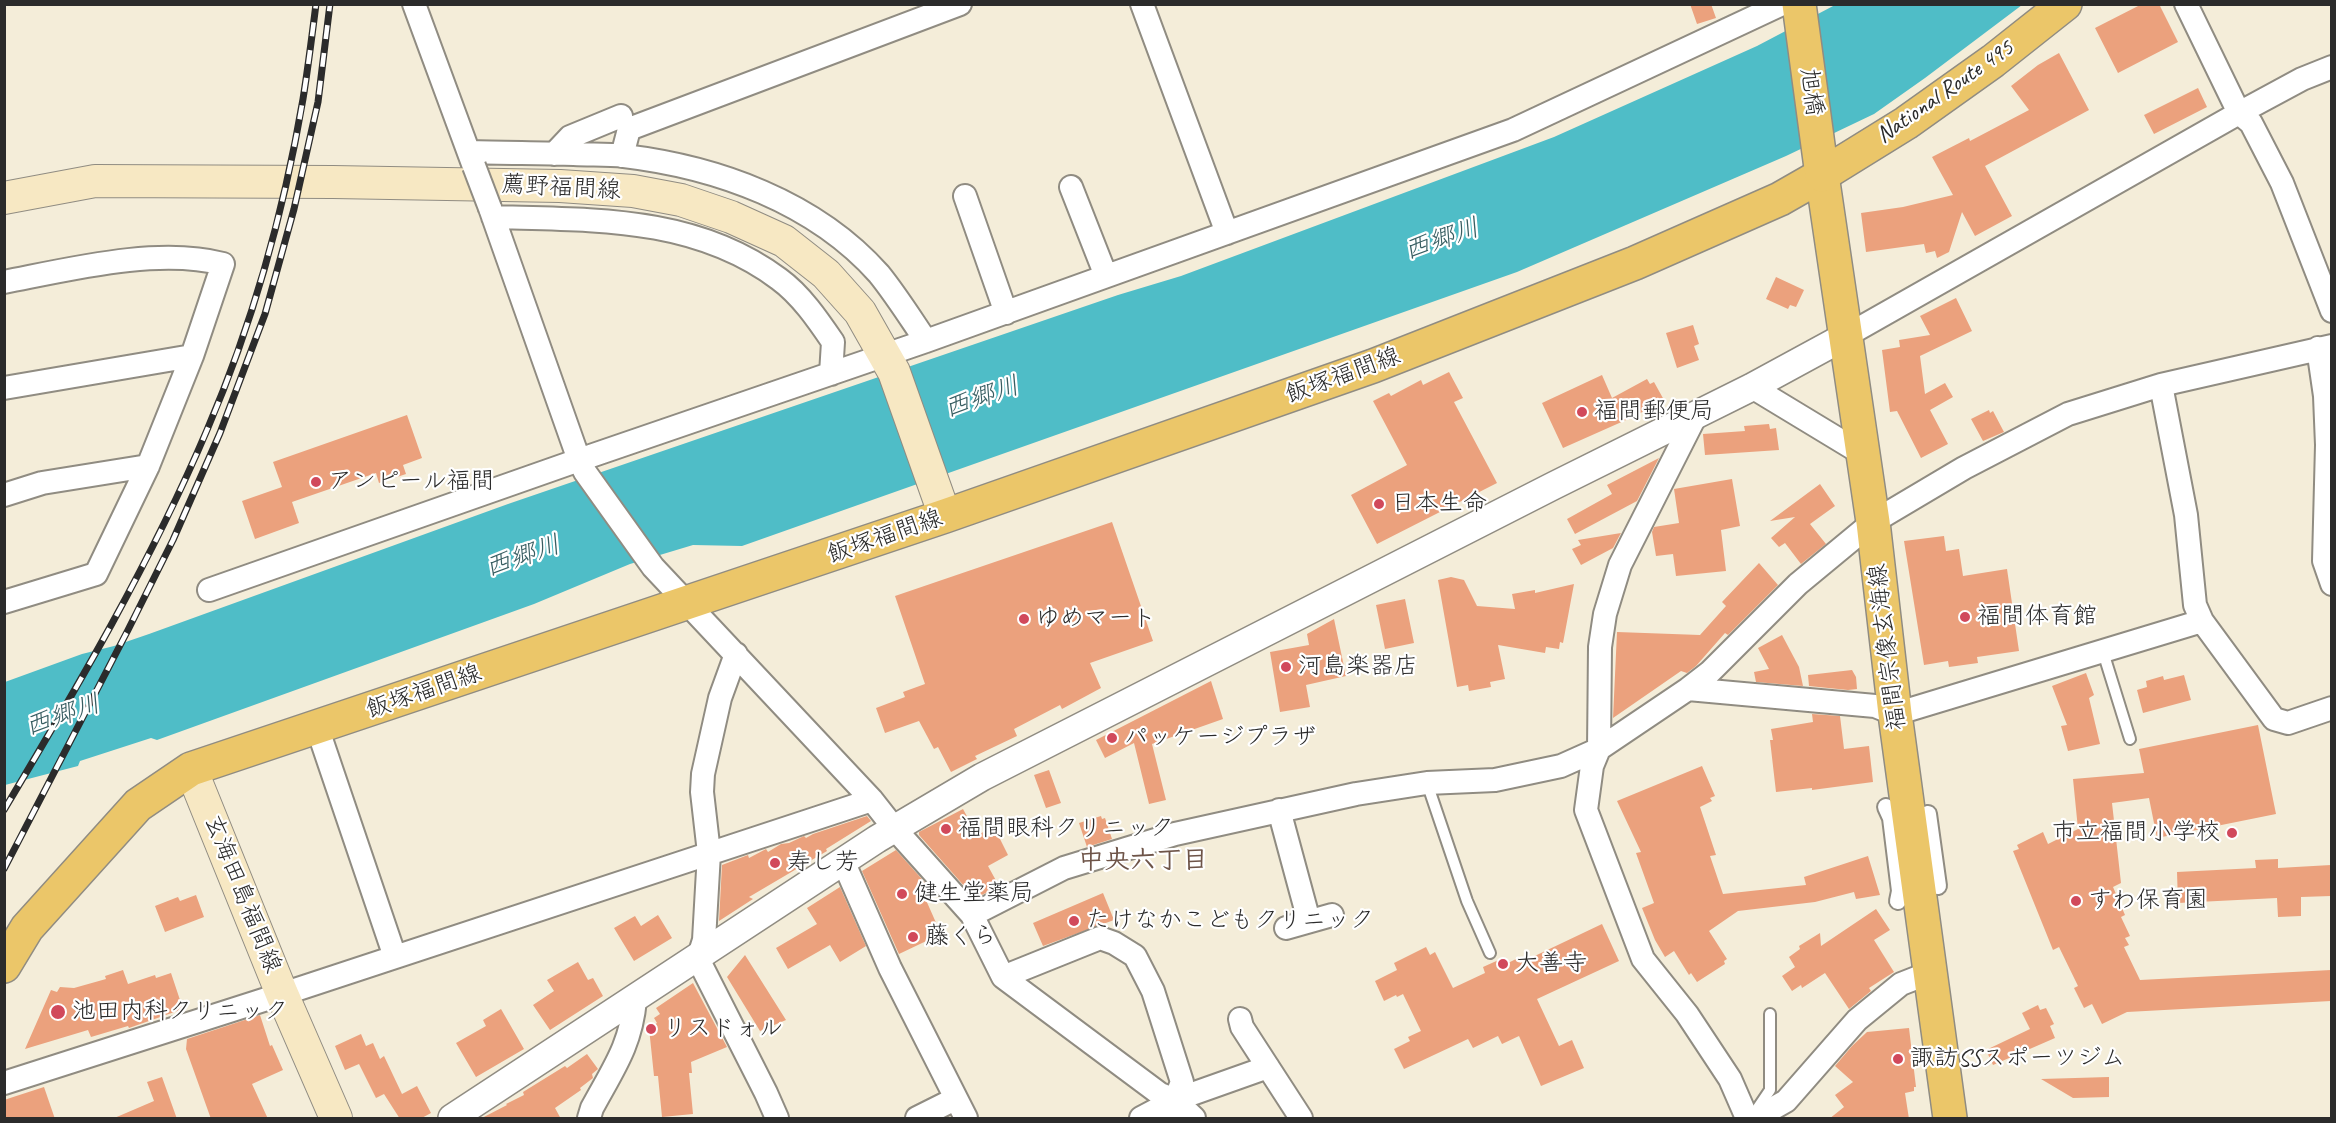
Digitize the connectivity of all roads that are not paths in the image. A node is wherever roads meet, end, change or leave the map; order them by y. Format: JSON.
{"nodes":[{"id":1,"x":414,"y":4,"type":"edge"},
{"id":2,"x":916,"y":4,"type":"edge"},
{"id":3,"x":960,"y":4,"type":"edge"},
{"id":4,"x":1142,"y":4,"type":"edge"},
{"id":5,"x":2065,"y":4,"type":"edge"},
{"id":6,"x":2186,"y":4,"type":"edge"},
{"id":7,"x":1794,"y":12,"type":"edge"},
{"id":8,"x":2331,"y":67,"type":"edge"},
{"id":9,"x":2239,"y":113,"type":"junction"},
{"id":10,"x":621,"y":116,"type":"junction"},
{"id":11,"x":554,"y":154,"type":"junction"},
{"id":12,"x":615,"y":155,"type":"junction"},
{"id":13,"x":471,"y":159,"type":"junction"},
{"id":14,"x":1821,"y":167,"type":"junction"},
{"id":15,"x":1071,"y":187,"type":"dead end"},
{"id":16,"x":965,"y":196,"type":"dead end"},
{"id":17,"x":4,"y":198,"type":"edge"},
{"id":18,"x":491,"y":213,"type":"junction"},
{"id":19,"x":1227,"y":232,"type":"junction"},
{"id":20,"x":1106,"y":276,"type":"junction"},
{"id":21,"x":4,"y":282,"type":"edge"},
{"id":22,"x":2331,"y":311,"type":"edge"},
{"id":23,"x":1006,"y":313,"type":"junction"},
{"id":24,"x":1844,"y":337,"type":"junction"},
{"id":25,"x":926,"y":341,"type":"junction"},
{"id":26,"x":2325,"y":347,"type":"edge"},
{"id":27,"x":192,"y":356,"type":"junction"},
{"id":28,"x":890,"y":363,"type":"junction"},
{"id":29,"x":831,"y":374,"type":"junction"},
{"id":30,"x":2161,"y":385,"type":"junction"},
{"id":31,"x":4,"y":387,"type":"edge"},
{"id":32,"x":1752,"y":387,"type":"junction"},
{"id":33,"x":1697,"y":413,"type":"junction"},
{"id":34,"x":1861,"y":453,"type":"junction"},
{"id":35,"x":148,"y":466,"type":"junction"},
{"id":36,"x":582,"y":466,"type":"junction"},
{"id":37,"x":4,"y":495,"type":"edge"},
{"id":38,"x":941,"y":505,"type":"junction"},
{"id":39,"x":1873,"y":522,"type":"junction"},
{"id":40,"x":2331,"y":584,"type":"edge"},
{"id":41,"x":209,"y":590,"type":"dead end"},
{"id":42,"x":4,"y":602,"type":"edge"},
{"id":43,"x":687,"y":603,"type":"junction"},
{"id":44,"x":2202,"y":621,"type":"junction"},
{"id":45,"x":2103,"y":652,"type":"junction"},
{"id":46,"x":736,"y":654,"type":"junction"},
{"id":47,"x":1688,"y":689,"type":"junction"},
{"id":48,"x":2331,"y":708,"type":"edge"},
{"id":49,"x":1895,"y":714,"type":"junction"},
{"id":50,"x":317,"y":727,"type":"junction"},
{"id":51,"x":2130,"y":739,"type":"dead end"},
{"id":52,"x":1599,"y":749,"type":"junction"},
{"id":53,"x":191,"y":769,"type":"junction"},
{"id":54,"x":1427,"y":783,"type":"junction"},
{"id":55,"x":872,"y":800,"type":"junction"},
{"id":56,"x":1886,"y":807,"type":"dead end"},
{"id":57,"x":1279,"y":810,"type":"junction"},
{"id":58,"x":1928,"y":814,"type":"dead end"},
{"id":59,"x":894,"y":828,"type":"junction"},
{"id":60,"x":1933,"y":849,"type":"junction"},
{"id":61,"x":709,"y":854,"type":"junction"},
{"id":62,"x":1896,"y":854,"type":"junction"},
{"id":63,"x":843,"y":861,"type":"junction"},
{"id":64,"x":1938,"y":886,"type":"dead end"},
{"id":65,"x":1898,"y":901,"type":"dead end"},
{"id":66,"x":972,"y":915,"type":"junction"},
{"id":67,"x":1332,"y":915,"type":"dead end"},
{"id":68,"x":1309,"y":921,"type":"junction"},
{"id":69,"x":1286,"y":928,"type":"dead end"},
{"id":70,"x":1490,"y":953,"type":"dead end"},
{"id":71,"x":395,"y":957,"type":"junction"},
{"id":72,"x":698,"y":959,"type":"junction"},
{"id":73,"x":4,"y":966,"type":"edge"},
{"id":74,"x":1929,"y":973,"type":"junction"},
{"id":75,"x":1003,"y":976,"type":"junction"},
{"id":76,"x":282,"y":994,"type":"junction"},
{"id":77,"x":635,"y":999,"type":"junction"},
{"id":78,"x":1770,"y":1014,"type":"dead end"},
{"id":79,"x":1240,"y":1019,"type":"dead end"},
{"id":80,"x":1268,"y":1067,"type":"junction"},
{"id":81,"x":4,"y":1083,"type":"edge"},
{"id":82,"x":961,"y":1109,"type":"edge"},
{"id":83,"x":1175,"y":1109,"type":"edge"},
{"id":84,"x":336,"y":1119,"type":"edge"},
{"id":85,"x":452,"y":1119,"type":"edge"},
{"id":86,"x":589,"y":1119,"type":"edge"},
{"id":87,"x":777,"y":1119,"type":"edge"},
{"id":88,"x":917,"y":1119,"type":"edge"},
{"id":89,"x":1141,"y":1119,"type":"edge"},
{"id":90,"x":1194,"y":1119,"type":"edge"},
{"id":91,"x":1301,"y":1119,"type":"edge"},
{"id":92,"x":1749,"y":1119,"type":"edge"},
{"id":93,"x":1756,"y":1119,"type":"edge"},
{"id":94,"x":1950,"y":1119,"type":"edge"}],
"edges":[{"from":1,"to":13,"type":"street"},
{"from":2,"to":10,"type":"street"},
{"from":3,"to":12,"type":"street"},
{"from":4,"to":19,"type":"street"},
{"from":5,"to":14,"type":"main road","name":"National Route 495"},
{"from":6,"to":9,"type":"street"},
{"from":7,"to":14,"type":"main road","name":"旭橋"},
{"from":7,"to":19,"type":"street"},
{"from":8,"to":9,"type":"street"},
{"from":9,"to":22,"type":"street"},
{"from":9,"to":24,"type":"street"},
{"from":10,"to":11,"type":"street"},
{"from":10,"to":12,"type":"street"},
{"from":11,"to":12,"type":"street"},
{"from":11,"to":13,"type":"street"},
{"from":12,"to":25,"type":"street"},
{"from":13,"to":18,"type":"street","bridge":true},
{"from":14,"to":24,"type":"main road","name":"福間宗像玄海線"},
{"from":14,"to":38,"type":"main road","name":"飯塚福間線"},
{"from":15,"to":20,"type":"street"},
{"from":16,"to":23,"type":"street"},
{"from":17,"to":28,"type":"main road","name":"薦野福間線"},
{"from":18,"to":29,"type":"street"},
{"from":18,"to":36,"type":"street"},
{"from":19,"to":20,"type":"street"},
{"from":20,"to":23,"type":"street"},
{"from":21,"to":27,"type":"street"},
{"from":23,"to":25,"type":"street"},
{"from":24,"to":32,"type":"street"},
{"from":24,"to":34,"type":"main road","name":"福間宗像玄海線"},
{"from":25,"to":28,"type":"street"},
{"from":26,"to":30,"type":"street"},
{"from":26,"to":40,"type":"street"},
{"from":27,"to":31,"type":"street"},
{"from":27,"to":35,"type":"street"},
{"from":28,"to":29,"type":"street"},
{"from":28,"to":38,"type":"main road","name":"薦野福間線"},
{"from":29,"to":36,"type":"street"},
{"from":30,"to":39,"type":"street"},
{"from":30,"to":44,"type":"street"},
{"from":32,"to":33,"type":"street"},
{"from":32,"to":34,"type":"street"},
{"from":33,"to":52,"type":"street"},
{"from":33,"to":59,"type":"street"},
{"from":34,"to":39,"type":"main road","name":"福間宗像玄海線"},
{"from":35,"to":37,"type":"street"},
{"from":35,"to":42,"type":"street"},
{"from":36,"to":41,"type":"street"},
{"from":36,"to":43,"type":"street"},
{"from":38,"to":43,"type":"main road","name":"飯塚福間線"},
{"from":39,"to":47,"type":"street"},
{"from":39,"to":49,"type":"main road","name":"福間宗像玄海線"},
{"from":43,"to":46,"type":"street"},
{"from":43,"to":50,"type":"main road","name":"飯塚福間線"},
{"from":44,"to":45,"type":"street"},
{"from":44,"to":48,"type":"street"},
{"from":45,"to":49,"type":"street"},
{"from":45,"to":51,"type":"lane"},
{"from":46,"to":55,"type":"street"},
{"from":46,"to":61,"type":"street"},
{"from":47,"to":49,"type":"street"},
{"from":47,"to":52,"type":"street"},
{"from":49,"to":74,"type":"main road","name":"福間宗像玄海線"},
{"from":50,"to":53,"type":"main road","name":"飯塚福間線"},
{"from":50,"to":71,"type":"street"},
{"from":52,"to":54,"type":"street"},
{"from":52,"to":92,"type":"street"},
{"from":53,"to":73,"type":"main road","name":"飯塚福間線"},
{"from":53,"to":76,"type":"main road","name":"玄海田島福間線"},
{"from":54,"to":57,"type":"street"},
{"from":54,"to":70,"type":"lane"},
{"from":55,"to":59,"type":"street"},
{"from":55,"to":61,"type":"street"},
{"from":56,"to":62,"type":"street"},
{"from":57,"to":66,"type":"street"},
{"from":57,"to":68,"type":"street"},
{"from":58,"to":60,"type":"street"},
{"from":59,"to":63,"type":"street"},
{"from":59,"to":66,"type":"street"},
{"from":60,"to":62,"type":"street"},
{"from":60,"to":64,"type":"street"},
{"from":61,"to":71,"type":"street"},
{"from":61,"to":72,"type":"street"},
{"from":62,"to":65,"type":"street"},
{"from":63,"to":72,"type":"street"},
{"from":63,"to":82,"type":"street"},
{"from":66,"to":75,"type":"street"},
{"from":67,"to":68,"type":"street"},
{"from":68,"to":69,"type":"street"},
{"from":71,"to":76,"type":"street"},
{"from":72,"to":77,"type":"street"},
{"from":72,"to":87,"type":"street"},
{"from":74,"to":93,"type":"street"},
{"from":74,"to":94,"type":"main road","name":"福間宗像玄海線"},
{"from":75,"to":83,"type":"street"},
{"from":75,"to":83,"type":"street"},
{"from":76,"to":81,"type":"street"},
{"from":76,"to":84,"type":"main road","name":"玄海田島福間線"},
{"from":77,"to":85,"type":"street"},
{"from":77,"to":86,"type":"street"},
{"from":78,"to":92,"type":"lane"},
{"from":79,"to":80,"type":"street"},
{"from":80,"to":83,"type":"street"},
{"from":80,"to":91,"type":"street"},
{"from":82,"to":88,"type":"street"},
{"from":83,"to":89,"type":"street"},
{"from":83,"to":90,"type":"street"}]}
